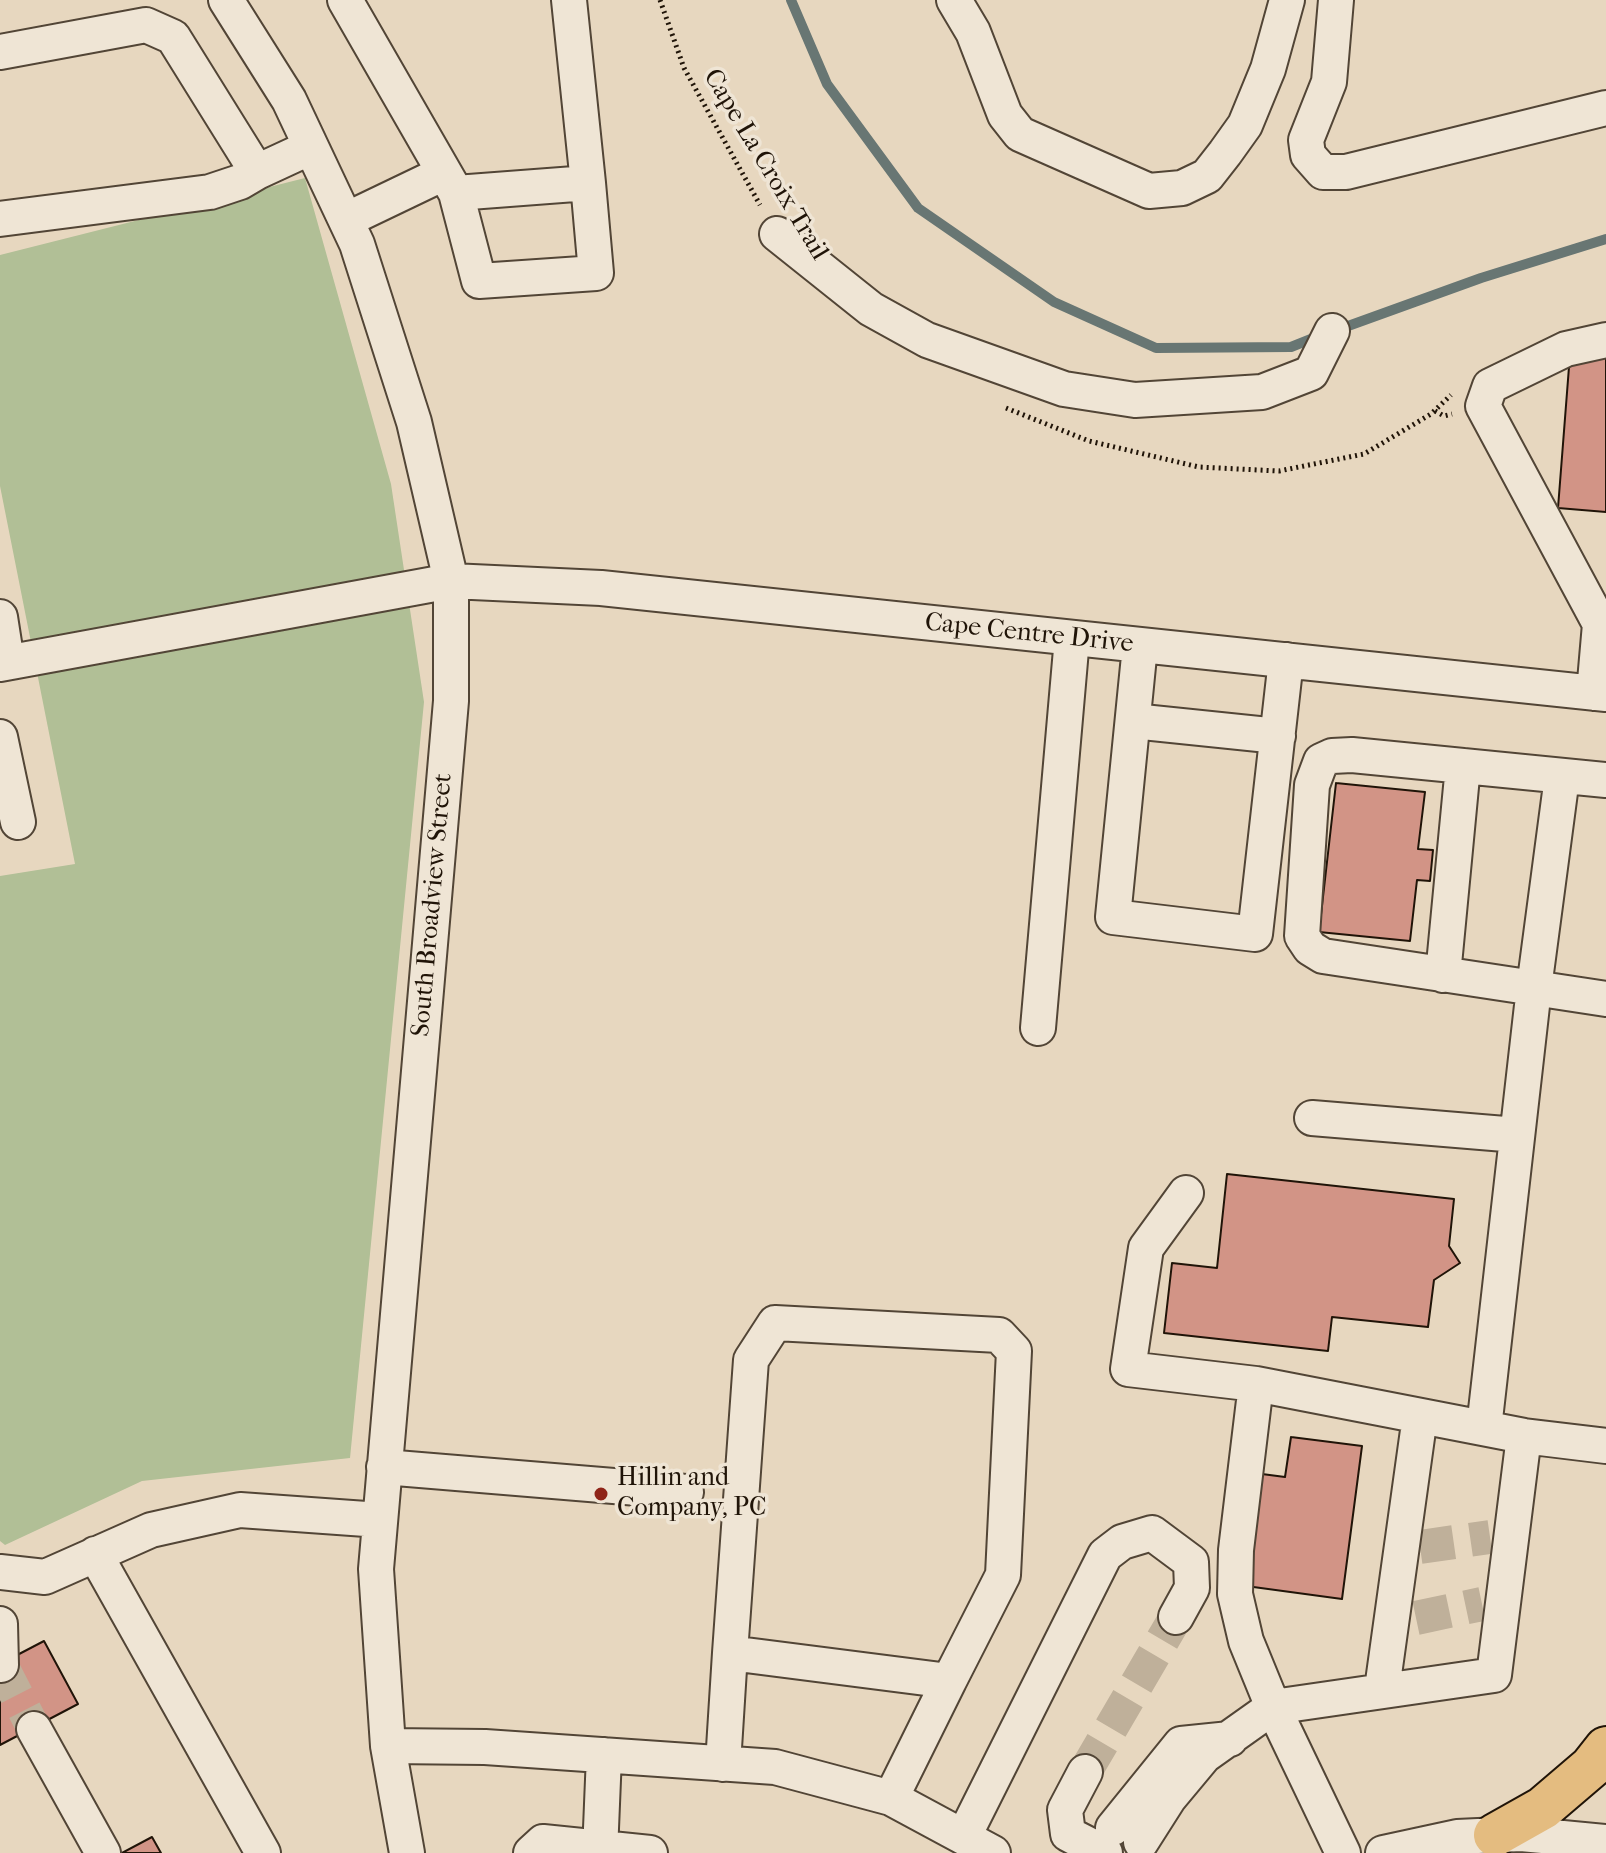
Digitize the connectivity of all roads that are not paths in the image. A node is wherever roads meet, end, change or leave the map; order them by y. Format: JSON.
{"nodes":[{"id":1,"x":226,"y":0,"type":"edge"},
{"id":2,"x":345,"y":0,"type":"edge"},
{"id":3,"x":569,"y":0,"type":"edge"},
{"id":4,"x":954,"y":0,"type":"edge"},
{"id":5,"x":1287,"y":0,"type":"edge"},
{"id":6,"x":1336,"y":0,"type":"edge"},
{"id":7,"x":0,"y":52,"type":"edge"},
{"id":8,"x":1606,"y":108,"type":"edge"},
{"id":9,"x":311,"y":147,"type":"junction"},
{"id":10,"x":257,"y":172,"type":"junction"},
{"id":11,"x":450,"y":183,"type":"junction"},
{"id":12,"x":588,"y":183,"type":"junction"},
{"id":13,"x":0,"y":219,"type":"edge"},
{"id":14,"x":346,"y":220,"type":"junction"},
{"id":15,"x":777,"y":234,"type":"road end"},
{"id":16,"x":1332,"y":331,"type":"dead end"},
{"id":17,"x":1606,"y":340,"type":"edge"},
{"id":18,"x":451,"y":581,"type":"junction"},
{"id":19,"x":0,"y":617,"type":"edge"},
{"id":20,"x":1603,"y":621,"type":"edge"},
{"id":21,"x":1072,"y":638,"type":"junction"},
{"id":22,"x":1140,"y":646,"type":"junction"},
{"id":23,"x":1286,"y":660,"type":"junction"},
{"id":24,"x":4,"y":663,"type":"edge"},
{"id":25,"x":1600,"y":693,"type":"edge"},
{"id":26,"x":1133,"y":721,"type":"junction"},
{"id":27,"x":1278,"y":736,"type":"junction"},
{"id":28,"x":0,"y":737,"type":"edge"},
{"id":29,"x":1463,"y":766,"type":"junction"},
{"id":30,"x":1562,"y":777,"type":"junction"},
{"id":31,"x":1606,"y":780,"type":"edge"},
{"id":32,"x":18,"y":822,"type":"dead end"},
{"id":33,"x":1443,"y":975,"type":"junction"},
{"id":34,"x":1534,"y":988,"type":"junction"},
{"id":35,"x":1606,"y":999,"type":"edge"},
{"id":36,"x":1038,"y":1028,"type":"dead end"},
{"id":37,"x":1312,"y":1118,"type":"dead end"},
{"id":38,"x":1517,"y":1135,"type":"junction"},
{"id":39,"x":1186,"y":1193,"type":"dead end"},
{"id":40,"x":1256,"y":1384,"type":"junction"},
{"id":41,"x":1420,"y":1416,"type":"junction"},
{"id":42,"x":1484,"y":1428,"type":"junction"},
{"id":43,"x":1524,"y":1436,"type":"junction"},
{"id":44,"x":1606,"y":1446,"type":"edge"},
{"id":45,"x":384,"y":1467,"type":"junction"},
{"id":46,"x":686,"y":1492,"type":"dead end"},
{"id":47,"x":380,"y":1520,"type":"junction"},
{"id":48,"x":95,"y":1554,"type":"junction"},
{"id":49,"x":0,"y":1572,"type":"edge"},
{"id":50,"x":1176,"y":1617,"type":"tunnel mouth"},
{"id":51,"x":0,"y":1624,"type":"edge"},
{"id":52,"x":730,"y":1653,"type":"junction"},
{"id":53,"x":1,"y":1665,"type":"edge"},
{"id":54,"x":949,"y":1681,"type":"junction"},
{"id":55,"x":1382,"y":1689,"type":"junction"},
{"id":56,"x":1273,"y":1707,"type":"junction"},
{"id":57,"x":34,"y":1729,"type":"tunnel mouth"},
{"id":58,"x":388,"y":1746,"type":"junction"},
{"id":59,"x":1606,"y":1748,"type":"edge"},
{"id":60,"x":604,"y":1755,"type":"junction"},
{"id":61,"x":723,"y":1764,"type":"junction"},
{"id":62,"x":1085,"y":1772,"type":"tunnel mouth"},
{"id":63,"x":891,"y":1798,"type":"junction"},
{"id":64,"x":964,"y":1836,"type":"junction"},
{"id":65,"x":1606,"y":1842,"type":"edge"},
{"id":66,"x":1120,"y":1844,"type":"edge"},
{"id":67,"x":1512,"y":1844,"type":"edge"},
{"id":68,"x":600,"y":1850,"type":"edge"},
{"id":69,"x":103,"y":1853,"type":"edge"},
{"id":70,"x":263,"y":1853,"type":"edge"},
{"id":71,"x":407,"y":1853,"type":"edge"},
{"id":72,"x":531,"y":1853,"type":"edge"},
{"id":73,"x":650,"y":1853,"type":"edge"},
{"id":74,"x":993,"y":1853,"type":"edge"},
{"id":75,"x":1343,"y":1853,"type":"edge"},
{"id":76,"x":1383,"y":1853,"type":"edge"}],
"edges":[{"from":1,"to":9,"type":"street","name":"South Broadview Street"},
{"from":2,"to":11,"type":"street"},
{"from":3,"to":12,"type":"street"},
{"from":4,"to":5,"type":"street"},
{"from":6,"to":8,"type":"street"},
{"from":7,"to":10,"type":"street"},
{"from":9,"to":10,"type":"street"},
{"from":9,"to":14,"type":"street","name":"South Broadview Street"},
{"from":10,"to":13,"type":"street"},
{"from":11,"to":12,"type":"street"},
{"from":11,"to":12,"type":"street"},
{"from":11,"to":14,"type":"street"},
{"from":14,"to":18,"type":"street","name":"South Broadview Street"},
{"from":15,"to":16,"type":"street"},
{"from":17,"to":20,"type":"street"},
{"from":18,"to":21,"type":"street","name":"Cape Centre Drive"},
{"from":18,"to":24,"type":"street","name":"Cape Centre Drive"},
{"from":18,"to":45,"type":"street","name":"South Broadview Street"},
{"from":19,"to":24,"type":"street"},
{"from":20,"to":25,"type":"street"},
{"from":21,"to":22,"type":"street","name":"Cape Centre Drive"},
{"from":21,"to":36,"type":"street"},
{"from":22,"to":23,"type":"street","name":"Cape Centre Drive"},
{"from":22,"to":26,"type":"street"},
{"from":23,"to":25,"type":"street","name":"Cape Centre Drive"},
{"from":23,"to":27,"type":"street"},
{"from":26,"to":27,"type":"street"},
{"from":26,"to":27,"type":"street"},
{"from":28,"to":32,"type":"street"},
{"from":29,"to":30,"type":"street"},
{"from":29,"to":33,"type":"street"},
{"from":29,"to":33,"type":"street"},
{"from":30,"to":31,"type":"street"},
{"from":30,"to":34,"type":"street"},
{"from":33,"to":34,"type":"street"},
{"from":34,"to":35,"type":"street"},
{"from":34,"to":38,"type":"street"},
{"from":37,"to":38,"type":"street"},
{"from":38,"to":42,"type":"street"},
{"from":39,"to":40,"type":"street"},
{"from":40,"to":41,"type":"street"},
{"from":40,"to":56,"type":"street"},
{"from":41,"to":42,"type":"street"},
{"from":41,"to":55,"type":"street"},
{"from":42,"to":43,"type":"street"},
{"from":43,"to":44,"type":"street"},
{"from":43,"to":55,"type":"street"},
{"from":45,"to":46,"type":"street"},
{"from":45,"to":47,"type":"street","name":"South Broadview Street"},
{"from":47,"to":48,"type":"street"},
{"from":47,"to":58,"type":"street","name":"South Broadview Street"},
{"from":48,"to":49,"type":"street"},
{"from":48,"to":70,"type":"street"},
{"from":50,"to":64,"type":"street"},
{"from":51,"to":53,"type":"street"},
{"from":52,"to":54,"type":"street"},
{"from":52,"to":54,"type":"street"},
{"from":52,"to":61,"type":"street"},
{"from":54,"to":63,"type":"street"},
{"from":55,"to":56,"type":"street"},
{"from":56,"to":66,"type":"street"},
{"from":56,"to":75,"type":"street"},
{"from":57,"to":69,"type":"street"},
{"from":58,"to":60,"type":"street"},
{"from":58,"to":71,"type":"street","name":"South Broadview Street"},
{"from":59,"to":67,"type":"main road"},
{"from":60,"to":61,"type":"street"},
{"from":60,"to":68,"type":"street"},
{"from":61,"to":63,"type":"street"},
{"from":62,"to":66,"type":"street"},
{"from":63,"to":64,"type":"street"},
{"from":64,"to":74,"type":"street"},
{"from":65,"to":67,"type":"street"},
{"from":67,"to":76,"type":"street"},
{"from":68,"to":72,"type":"street"},
{"from":68,"to":73,"type":"street"}]}
